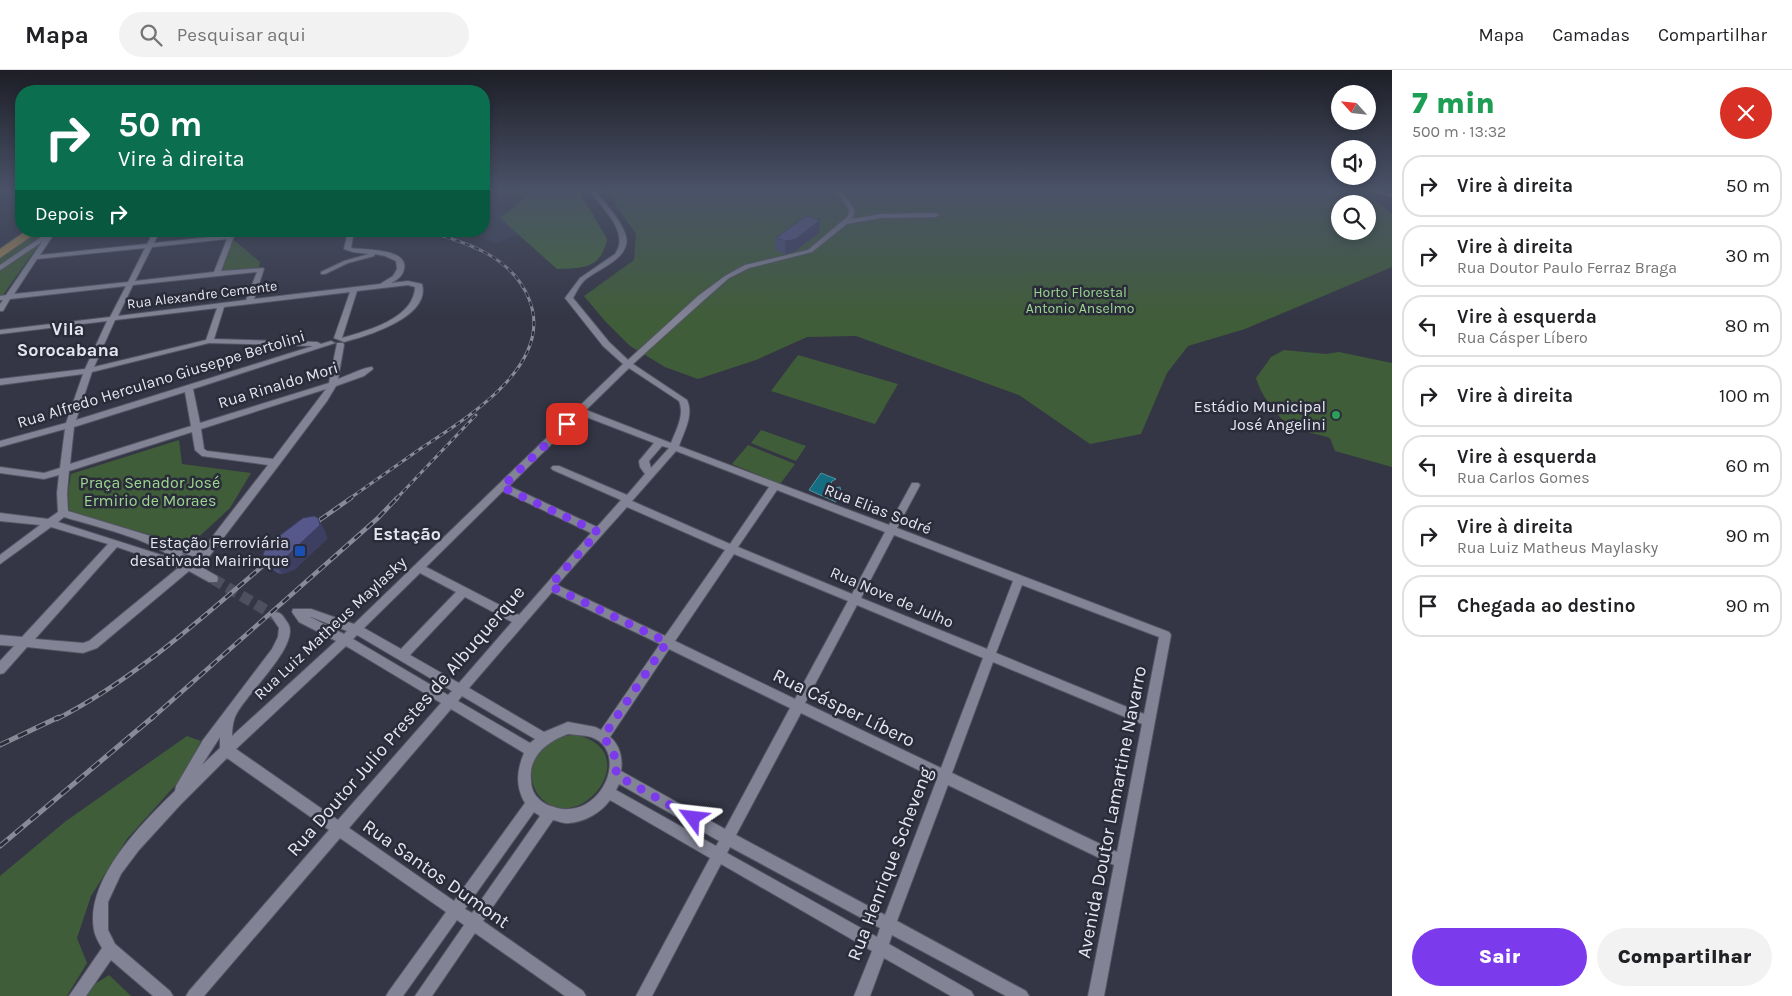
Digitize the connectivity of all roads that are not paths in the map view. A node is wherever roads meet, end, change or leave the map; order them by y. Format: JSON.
{"nodes":[{"id":1,"x":620,"y":232,"type":"edge"},
{"id":2,"x":833,"y":232,"type":"edge"},
{"id":3,"x":17,"y":237,"type":"edge"},
{"id":4,"x":25,"y":237,"type":"edge"},
{"id":5,"x":44,"y":237,"type":"edge"},
{"id":6,"x":49,"y":237,"type":"edge"},
{"id":7,"x":154,"y":237,"type":"edge"},
{"id":8,"x":212,"y":237,"type":"edge"},
{"id":9,"x":231,"y":237,"type":"edge"},
{"id":10,"x":350,"y":237,"type":"edge"},
{"id":11,"x":150,"y":246,"type":"junction"},
{"id":12,"x":0,"y":248,"type":"edge"},
{"id":13,"x":378,"y":253,"type":"junction"},
{"id":14,"x":0,"y":254,"type":"edge"},
{"id":15,"x":37,"y":257,"type":"junction"},
{"id":16,"x":0,"y":268,"type":"edge"},
{"id":17,"x":324,"y":273,"type":"dead end"},
{"id":18,"x":216,"y":275,"type":"junction"},
{"id":19,"x":130,"y":284,"type":"junction"},
{"id":20,"x":375,"y":287,"type":"junction"},
{"id":21,"x":354,"y":290,"type":"junction"},
{"id":22,"x":9,"y":297,"type":"junction"},
{"id":23,"x":0,"y":298,"type":"edge"},
{"id":24,"x":249,"y":302,"type":"junction"},
{"id":25,"x":221,"y":306,"type":"junction"},
{"id":26,"x":0,"y":309,"type":"edge"},
{"id":27,"x":112,"y":319,"type":"junction"},
{"id":28,"x":0,"y":332,"type":"edge"},
{"id":29,"x":209,"y":341,"type":"junction"},
{"id":30,"x":335,"y":342,"type":"junction"},
{"id":31,"x":628,"y":364,"type":"junction"},
{"id":32,"x":369,"y":369,"type":"dead end"},
{"id":33,"x":88,"y":371,"type":"junction"},
{"id":34,"x":0,"y":382,"type":"edge"},
{"id":35,"x":333,"y":384,"type":"junction"},
{"id":36,"x":189,"y":388,"type":"junction"},
{"id":37,"x":580,"y":411,"type":"junction"},
{"id":38,"x":70,"y":424,"type":"junction"},
{"id":39,"x":195,"y":427,"type":"junction"},
{"id":40,"x":660,"y":442,"type":"junction"},
{"id":41,"x":0,"y":444,"type":"edge"},
{"id":42,"x":674,"y":448,"type":"junction"},
{"id":43,"x":276,"y":463,"type":"junction"},
{"id":44,"x":556,"y":468,"type":"dead end"},
{"id":45,"x":0,"y":470,"type":"edge"},
{"id":46,"x":64,"y":470,"type":"junction"},
{"id":47,"x":650,"y":474,"type":"junction"},
{"id":48,"x":914,"y":484,"type":"dead end"},
{"id":49,"x":775,"y":485,"type":"junction"},
{"id":50,"x":502,"y":487,"type":"junction"},
{"id":51,"x":626,"y":500,"type":"junction"},
{"id":52,"x":63,"y":513,"type":"junction"},
{"id":53,"x":0,"y":517,"type":"edge"},
{"id":54,"x":51,"y":523,"type":"junction"},
{"id":55,"x":890,"y":530,"type":"junction"},
{"id":56,"x":598,"y":532,"type":"junction"},
{"id":57,"x":115,"y":543,"type":"junction"},
{"id":58,"x":168,"y":548,"type":"junction"},
{"id":59,"x":732,"y":549,"type":"junction"},
{"id":60,"x":0,"y":560,"type":"edge"},
{"id":61,"x":189,"y":566,"type":"junction"},
{"id":62,"x":419,"y":568,"type":"junction"},
{"id":63,"x":1019,"y":578,"type":"junction"},
{"id":64,"x":213,"y":579,"type":"tunnel mouth"},
{"id":65,"x":550,"y":586,"type":"junction"},
{"id":66,"x":464,"y":591,"type":"junction"},
{"id":67,"x":853,"y":598,"type":"junction"},
{"id":68,"x":276,"y":616,"type":"tunnel mouth"},
{"id":69,"x":521,"y":621,"type":"junction"},
{"id":70,"x":356,"y":628,"type":"junction"},
{"id":71,"x":1164,"y":635,"type":"joint"},
{"id":72,"x":0,"y":640,"type":"edge"},
{"id":73,"x":345,"y":640,"type":"junction"},
{"id":74,"x":26,"y":642,"type":"junction"},
{"id":75,"x":667,"y":642,"type":"junction"},
{"id":76,"x":403,"y":655,"type":"junction"},
{"id":77,"x":990,"y":655,"type":"junction"},
{"id":78,"x":0,"y":669,"type":"edge"},
{"id":79,"x":463,"y":689,"type":"junction"},
{"id":80,"x":451,"y":702,"type":"junction"},
{"id":81,"x":796,"y":706,"type":"junction"},
{"id":82,"x":229,"y":717,"type":"junction"},
{"id":83,"x":1148,"y":721,"type":"junction"},
{"id":84,"x":603,"y":737,"type":"junction"},
{"id":85,"x":544,"y":738,"type":"junction"},
{"id":86,"x":226,"y":750,"type":"junction"},
{"id":87,"x":532,"y":751,"type":"junction"},
{"id":88,"x":616,"y":775,"type":"junction"},
{"id":89,"x":944,"y":777,"type":"junction"},
{"id":90,"x":609,"y":793,"type":"junction"},
{"id":91,"x":176,"y":799,"type":"junction"},
{"id":92,"x":533,"y":803,"type":"junction"},
{"id":93,"x":549,"y":814,"type":"junction"},
{"id":94,"x":339,"y":828,"type":"junction"},
{"id":95,"x":726,"y":838,"type":"junction"},
{"id":96,"x":718,"y":854,"type":"junction"},
{"id":97,"x":1122,"y":862,"type":"junction"},
{"id":98,"x":456,"y":910,"type":"junction"},
{"id":99,"x":474,"y":923,"type":"junction"},
{"id":100,"x":888,"y":925,"type":"junction"},
{"id":101,"x":880,"y":946,"type":"junction"},
{"id":102,"x":110,"y":950,"type":"junction"},
{"id":103,"x":77,"y":996,"type":"edge"},
{"id":104,"x":165,"y":996,"type":"edge"},
{"id":105,"x":194,"y":996,"type":"edge"},
{"id":106,"x":394,"y":996,"type":"edge"},
{"id":107,"x":423,"y":996,"type":"edge"},
{"id":108,"x":578,"y":996,"type":"edge"},
{"id":109,"x":644,"y":996,"type":"edge"},
{"id":110,"x":862,"y":996,"type":"edge"},
{"id":111,"x":966,"y":996,"type":"edge"},
{"id":112,"x":1020,"y":996,"type":"edge"},
{"id":113,"x":1096,"y":996,"type":"edge"}],
"edges":[{"from":1,"to":31,"type":"street"},
{"from":2,"to":31,"type":"street","name":"Rua Luiz Matheus Maylasky"},
{"from":3,"to":12,"type":"highway"},
{"from":4,"to":14,"type":"highway"},
{"from":5,"to":16,"type":"street"},
{"from":6,"to":15,"type":"street"},
{"from":7,"to":11,"type":"street"},
{"from":8,"to":11,"type":"street"},
{"from":9,"to":18,"type":"street"},
{"from":10,"to":13,"type":"street"},
{"from":11,"to":15,"type":"street"},
{"from":11,"to":19,"type":"street"},
{"from":13,"to":17,"type":"street"},
{"from":13,"to":20,"type":"street"},
{"from":15,"to":22,"type":"street"},
{"from":18,"to":19,"type":"street"},
{"from":18,"to":24,"type":"street"},
{"from":19,"to":22,"type":"street"},
{"from":19,"to":27,"type":"street"},
{"from":20,"to":21,"type":"street","name":"Rua Alexandre Cemente"},
{"from":20,"to":30,"type":"street","name":"Rua Alexandre Cemente"},
{"from":21,"to":24,"type":"street","name":"Rua Alexandre Cemente"},
{"from":21,"to":30,"type":"street"},
{"from":22,"to":23,"type":"street"},
{"from":22,"to":26,"type":"street"},
{"from":24,"to":25,"type":"street","name":"Rua Alexandre Cemente"},
{"from":25,"to":27,"type":"street","name":"Rua Alexandre Cemente"},
{"from":25,"to":29,"type":"street"},
{"from":27,"to":28,"type":"street","name":"Rua Alexandre Cemente"},
{"from":27,"to":33,"type":"street"},
{"from":29,"to":30,"type":"street"},
{"from":29,"to":33,"type":"street"},
{"from":30,"to":35,"type":"street"},
{"from":30,"to":36,"type":"street","name":"Rua Alfredo Herculano Giuseppe Bertolini"},
{"from":31,"to":37,"type":"street","name":"Rua Luiz Matheus Maylasky"},
{"from":31,"to":42,"type":"street"},
{"from":32,"to":35,"type":"street","name":"Rua Rinaldo Mori"},
{"from":33,"to":34,"type":"street"},
{"from":33,"to":38,"type":"street"},
{"from":35,"to":39,"type":"street","name":"Rua Rinaldo Mori"},
{"from":35,"to":43,"type":"street"},
{"from":36,"to":38,"type":"street","name":"Rua Alfredo Herculano Giuseppe Bertolini"},
{"from":36,"to":39,"type":"street"},
{"from":37,"to":40,"type":"street","name":"Rua Elias Sodré"},
{"from":37,"to":50,"type":"street","name":"Rua Luiz Matheus Maylasky"},
{"from":38,"to":41,"type":"street","name":"Rua Alfredo Herculano Giuseppe Bertolini"},
{"from":38,"to":46,"type":"street"},
{"from":39,"to":43,"type":"street"},
{"from":39,"to":46,"type":"street","name":"Rua Rinaldo Mori"},
{"from":40,"to":42,"type":"street","name":"Rua Elias Sodré"},
{"from":40,"to":47,"type":"street"},
{"from":42,"to":47,"type":"street","name":"Rua Doutor Julio Prestes de Albuquerque"},
{"from":42,"to":49,"type":"street","name":"Rua Elias Sodré"},
{"from":43,"to":58,"type":"street"},
{"from":44,"to":51,"type":"street","name":"Rua Nove de Julho"},
{"from":45,"to":46,"type":"street","name":"Rua Rinaldo Mori"},
{"from":46,"to":52,"type":"street"},
{"from":47,"to":51,"type":"street","name":"Rua Doutor Julio Prestes de Albuquerque"},
{"from":48,"to":55,"type":"street"},
{"from":49,"to":55,"type":"street","name":"Rua Elias Sodré"},
{"from":49,"to":59,"type":"street"},
{"from":50,"to":56,"type":"street"},
{"from":50,"to":62,"type":"street","name":"Rua Luiz Matheus Maylasky"},
{"from":51,"to":56,"type":"street","name":"Rua Doutor Julio Prestes de Albuquerque"},
{"from":51,"to":59,"type":"street","name":"Rua Nove de Julho"},
{"from":52,"to":54,"type":"street"},
{"from":52,"to":58,"type":"street"},
{"from":53,"to":54,"type":"street"},
{"from":54,"to":57,"type":"street"},
{"from":54,"to":60,"type":"street"},
{"from":55,"to":63,"type":"street","name":"Rua Elias Sodré"},
{"from":55,"to":67,"type":"street"},
{"from":56,"to":65,"type":"street","name":"Rua Doutor Julio Prestes de Albuquerque"},
{"from":57,"to":61,"type":"street"},
{"from":57,"to":74,"type":"street"},
{"from":58,"to":61,"type":"street"},
{"from":59,"to":67,"type":"street","name":"Rua Nove de Julho"},
{"from":59,"to":75,"type":"street"},
{"from":61,"to":64,"type":"street"},
{"from":61,"to":74,"type":"street"},
{"from":62,"to":66,"type":"street"},
{"from":62,"to":70,"type":"street","name":"Rua Luiz Matheus Maylasky"},
{"from":63,"to":71,"type":"street","name":"Rua Elias Sodré"},
{"from":63,"to":77,"type":"street","name":"Rua Henrique Scheveng"},
{"from":65,"to":69,"type":"street","name":"Rua Doutor Julio Prestes de Albuquerque"},
{"from":65,"to":75,"type":"street","name":"Rua Cásper Líbero"},
{"from":66,"to":69,"type":"street"},
{"from":66,"to":76,"type":"street"},
{"from":67,"to":77,"type":"street","name":"Rua Nove de Julho"},
{"from":67,"to":81,"type":"street"},
{"from":68,"to":82,"type":"street"},
{"from":69,"to":79,"type":"street","name":"Rua Doutor Julio Prestes de Albuquerque"},
{"from":70,"to":73,"type":"street","name":"Rua Luiz Matheus Maylasky"},
{"from":70,"to":73,"type":"street"},
{"from":70,"to":76,"type":"street"},
{"from":71,"to":83,"type":"street","name":"Avenida Doutor Lamartine Navarro"},
{"from":72,"to":74,"type":"street"},
{"from":73,"to":80,"type":"street"},
{"from":73,"to":86,"type":"street","name":"Rua Luiz Matheus Maylasky"},
{"from":74,"to":78,"type":"street"},
{"from":75,"to":81,"type":"street","name":"Rua Cásper Líbero"},
{"from":75,"to":84,"type":"street"},
{"from":76,"to":79,"type":"street"},
{"from":77,"to":83,"type":"street","name":"Rua Nove de Julho"},
{"from":77,"to":89,"type":"street","name":"Rua Henrique Scheveng"},
{"from":79,"to":80,"type":"street","name":"Rua Doutor Julio Prestes de Albuquerque"},
{"from":79,"to":85,"type":"street"},
{"from":80,"to":87,"type":"street"},
{"from":80,"to":94,"type":"street","name":"Rua Doutor Julio Prestes de Albuquerque"},
{"from":81,"to":89,"type":"street","name":"Rua Cásper Líbero"},
{"from":81,"to":95,"type":"street"},
{"from":82,"to":86,"type":"street"},
{"from":82,"to":91,"type":"street"},
{"from":83,"to":97,"type":"street","name":"Avenida Doutor Lamartine Navarro"},
{"from":84,"to":85,"type":"street"},
{"from":84,"to":88,"type":"street"},
{"from":85,"to":87,"type":"street"},
{"from":86,"to":91,"type":"street","name":"Rua Luiz Matheus Maylasky"},
{"from":86,"to":94,"type":"street","name":"Rua Santos Dumont"},
{"from":87,"to":92,"type":"street"},
{"from":88,"to":90,"type":"street"},
{"from":88,"to":95,"type":"street"},
{"from":89,"to":97,"type":"street","name":"Rua Cásper Líbero"},
{"from":89,"to":100,"type":"street","name":"Rua Henrique Scheveng"},
{"from":90,"to":93,"type":"street"},
{"from":90,"to":96,"type":"street"},
{"from":91,"to":102,"type":"street","name":"Rua Luiz Matheus Maylasky"},
{"from":92,"to":93,"type":"street"},
{"from":92,"to":98,"type":"street"},
{"from":93,"to":99,"type":"street"},
{"from":94,"to":98,"type":"street","name":"Rua Santos Dumont"},
{"from":94,"to":105,"type":"street","name":"Rua Doutor Julio Prestes de Albuquerque"},
{"from":95,"to":96,"type":"street"},
{"from":95,"to":100,"type":"street"},
{"from":96,"to":101,"type":"street"},
{"from":96,"to":109,"type":"street"},
{"from":97,"to":113,"type":"street","name":"Avenida Doutor Lamartine Navarro"},
{"from":98,"to":99,"type":"street","name":"Rua Santos Dumont"},
{"from":98,"to":106,"type":"street"},
{"from":99,"to":107,"type":"street"},
{"from":99,"to":108,"type":"street","name":"Rua Santos Dumont"},
{"from":100,"to":101,"type":"street","name":"Rua Henrique Scheveng"},
{"from":100,"to":112,"type":"street"},
{"from":101,"to":110,"type":"street","name":"Rua Henrique Scheveng"},
{"from":101,"to":111,"type":"street"},
{"from":102,"to":103,"type":"street"},
{"from":102,"to":104,"type":"street"}]}
